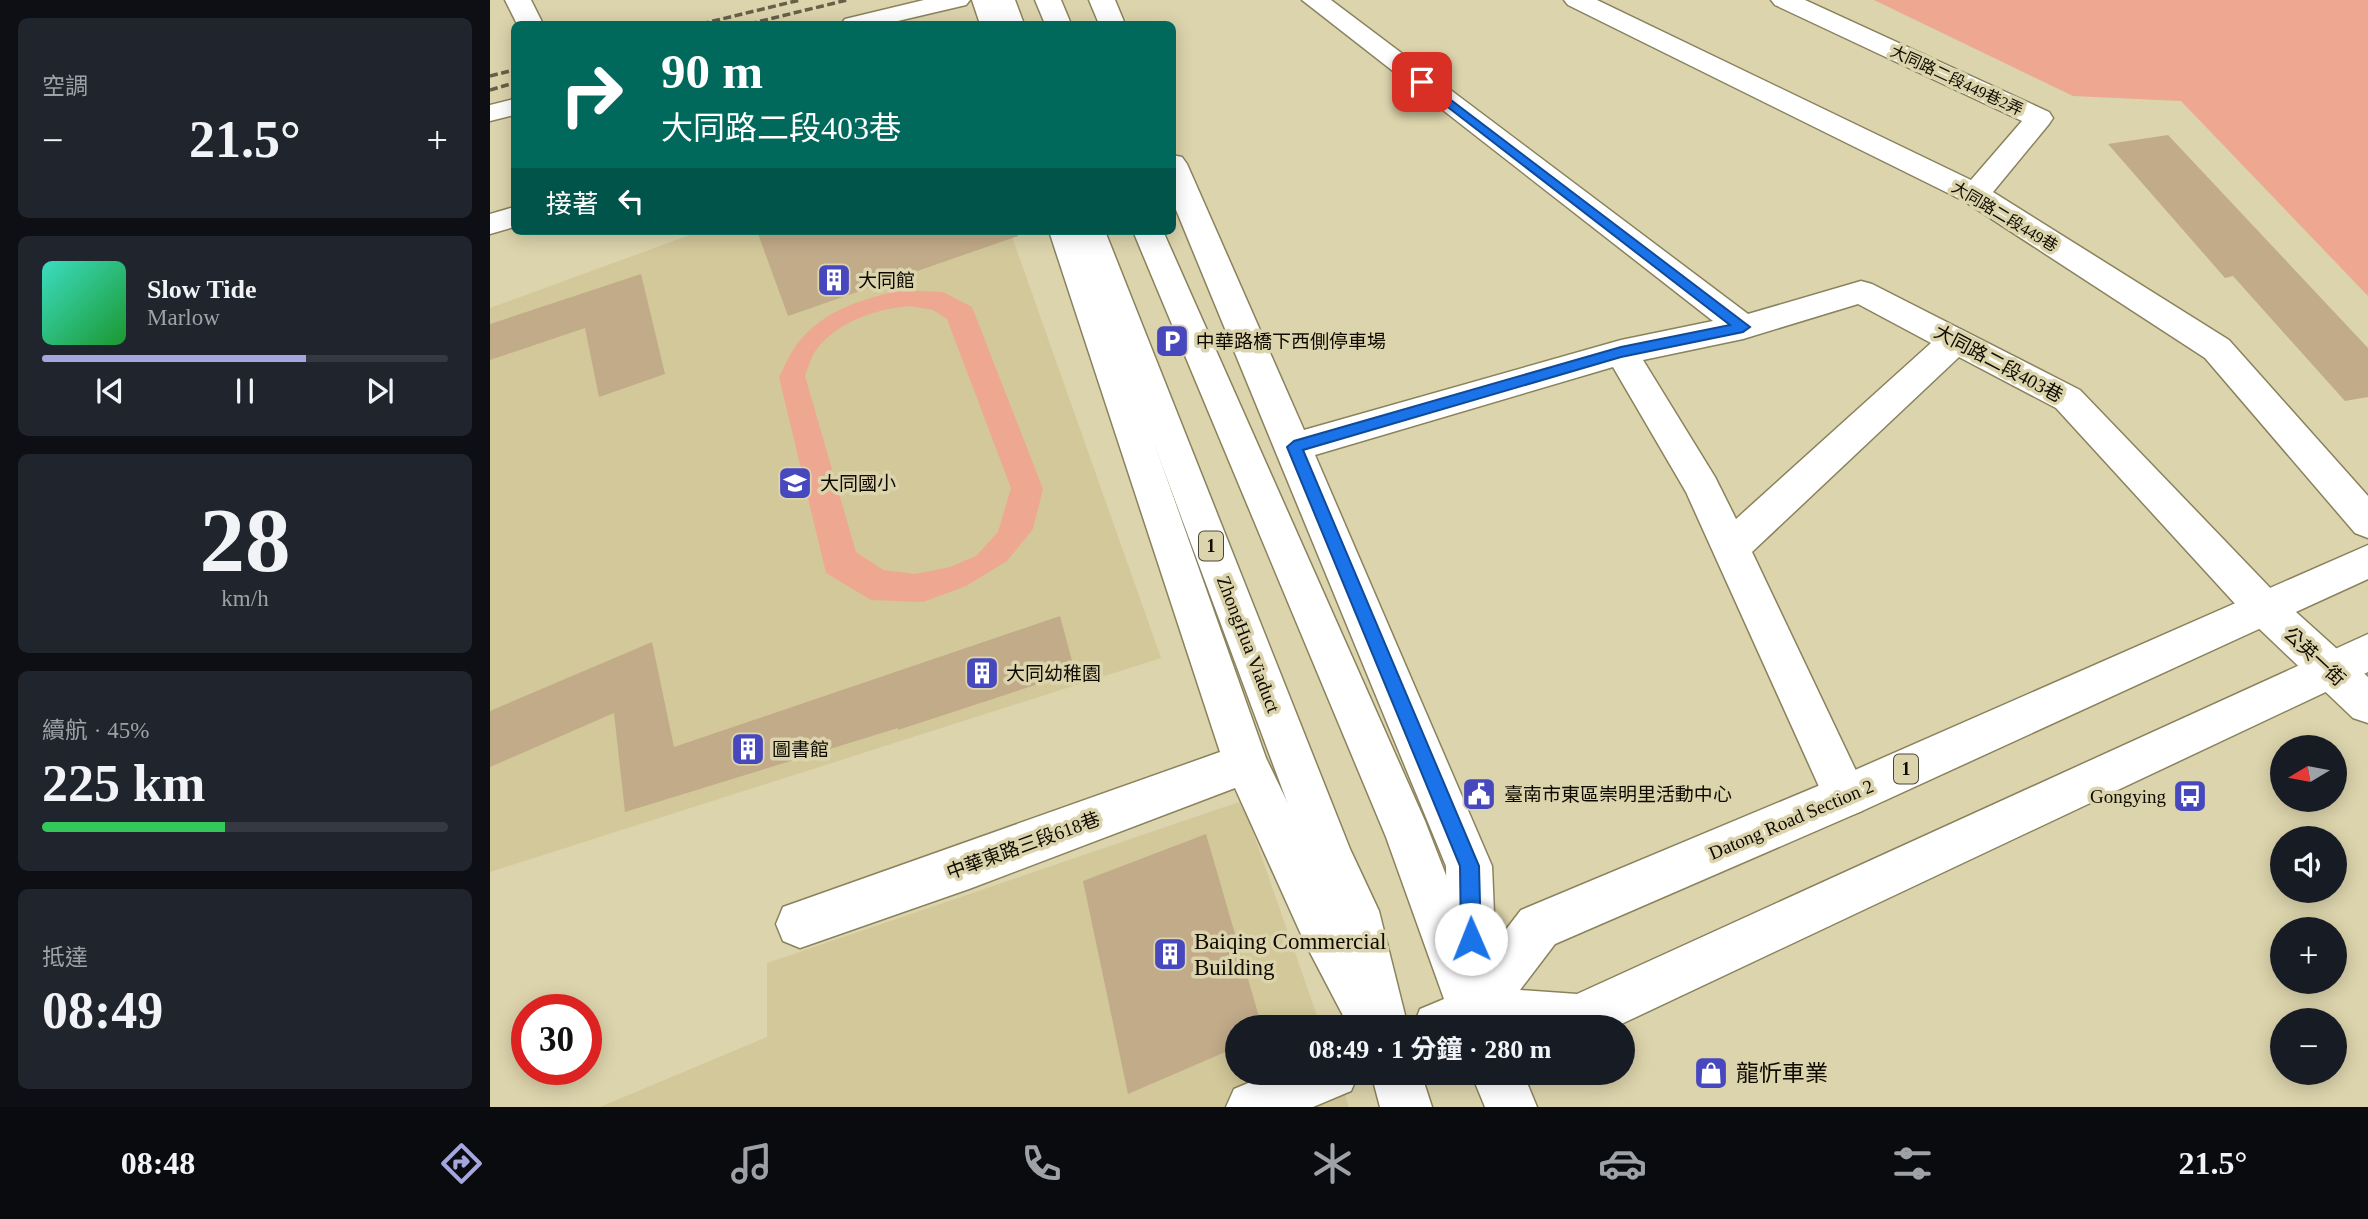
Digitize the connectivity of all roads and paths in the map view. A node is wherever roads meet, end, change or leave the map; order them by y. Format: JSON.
{"nodes":[{"id":1,"x":518,"y":0,"type":"edge"},
{"id":2,"x":957,"y":0,"type":"edge"},
{"id":3,"x":985,"y":0,"type":"edge"},
{"id":4,"x":1002,"y":0,"type":"edge"},
{"id":5,"x":1048,"y":0,"type":"edge"},
{"id":6,"x":1102,"y":0,"type":"edge"},
{"id":7,"x":1315,"y":0,"type":"edge"},
{"id":8,"x":1577,"y":0,"type":"edge"},
{"id":9,"x":1784,"y":0,"type":"edge"},
{"id":10,"x":528,"y":21,"type":"edge"},
{"id":11,"x":867,"y":21,"type":"edge"},
{"id":12,"x":992,"y":21,"type":"edge"},
{"id":13,"x":1010,"y":21,"type":"edge"},
{"id":14,"x":1057,"y":21,"type":"edge"},
{"id":15,"x":1111,"y":21,"type":"edge"},
{"id":16,"x":511,"y":108,"type":"edge"},
{"id":17,"x":490,"y":113,"type":"edge"},
{"id":18,"x":1176,"y":173,"type":"edge"},
{"id":19,"x":1975,"y":194,"type":"junction"},
{"id":20,"x":511,"y":218,"type":"edge"},
{"id":21,"x":490,"y":225,"type":"edge"},
{"id":22,"x":1065,"y":235,"type":"edge"},
{"id":23,"x":1092,"y":235,"type":"edge"},
{"id":24,"x":1150,"y":235,"type":"edge"},
{"id":25,"x":1743,"y":327,"type":"junction"},
{"id":26,"x":1956,"y":340,"type":"junction"},
{"id":27,"x":1621,"y":352,"type":"junction"},
{"id":28,"x":1294,"y":447,"type":"junction"},
{"id":29,"x":2368,"y":522,"type":"edge"},
{"id":30,"x":1730,"y":548,"type":"junction"},
{"id":31,"x":2368,"y":561,"type":"edge"},
{"id":32,"x":2263,"y":607,"type":"junction"},
{"id":33,"x":2349,"y":661,"type":"edge"},
{"id":34,"x":2368,"y":704,"type":"edge"},
{"id":35,"x":1245,"y":763,"type":"junction"},
{"id":36,"x":1846,"y":796,"type":"junction"},
{"id":37,"x":800,"y":924,"type":"dead end"},
{"id":38,"x":1370,"y":1015,"type":"edge"},
{"id":39,"x":1380,"y":1015,"type":"edge"},
{"id":40,"x":1462,"y":1015,"type":"edge"},
{"id":41,"x":1464,"y":1015,"type":"edge"},
{"id":42,"x":1469,"y":1015,"type":"edge"},
{"id":43,"x":1587,"y":1015,"type":"edge"},
{"id":44,"x":1304,"y":1085,"type":"edge"},
{"id":45,"x":1400,"y":1085,"type":"edge"},
{"id":46,"x":1502,"y":1085,"type":"edge"},
{"id":47,"x":1252,"y":1107,"type":"edge"},
{"id":48,"x":1406,"y":1107,"type":"edge"},
{"id":49,"x":1511,"y":1107,"type":"edge"}],
"edges":[{"from":1,"to":10,"type":"street"},
{"from":2,"to":11,"type":"street"},
{"from":3,"to":12,"type":"street"},
{"from":4,"to":13,"type":"street"},
{"from":5,"to":14,"type":"street"},
{"from":6,"to":15,"type":"street"},
{"from":7,"to":25,"type":"street"},
{"from":8,"to":19,"type":"street","name":"大同路二段449巷"},
{"from":9,"to":19,"type":"street","name":"大同路二段449巷2弄"},
{"from":16,"to":17,"type":"street"},
{"from":18,"to":28,"type":"street"},
{"from":19,"to":29,"type":"street","name":"大同路二段449巷"},
{"from":20,"to":21,"type":"street"},
{"from":22,"to":35,"type":"street"},
{"from":23,"to":39,"type":"street","name":"ZhongHua Viaduct","number":"1"},
{"from":24,"to":40,"type":"street"},
{"from":25,"to":26,"type":"street","name":"大同路二段403巷"},
{"from":25,"to":27,"type":"street","name":"大同路二段403巷"},
{"from":26,"to":30,"type":"street"},
{"from":26,"to":32,"type":"street","name":"大同路二段403巷"},
{"from":27,"to":28,"type":"street","name":"大同路二段403巷"},
{"from":27,"to":30,"type":"street"},
{"from":28,"to":41,"type":"street"},
{"from":30,"to":36,"type":"street"},
{"from":31,"to":32,"type":"street","name":"Datong Road Section 2","number":"1"},
{"from":32,"to":33,"type":"street","name":"公英一街"},
{"from":32,"to":36,"type":"street","name":"Datong Road Section 2","number":"1"},
{"from":33,"to":34,"type":"street","name":"公英一街"},
{"from":33,"to":43,"type":"street"},
{"from":35,"to":37,"type":"street","name":"中華東路三段618巷"},
{"from":35,"to":38,"type":"street"},
{"from":36,"to":42,"type":"street","name":"Datong Road Section 2","number":"1"},
{"from":44,"to":47,"type":"street"},
{"from":45,"to":48,"type":"street"},
{"from":46,"to":49,"type":"street"}]}
